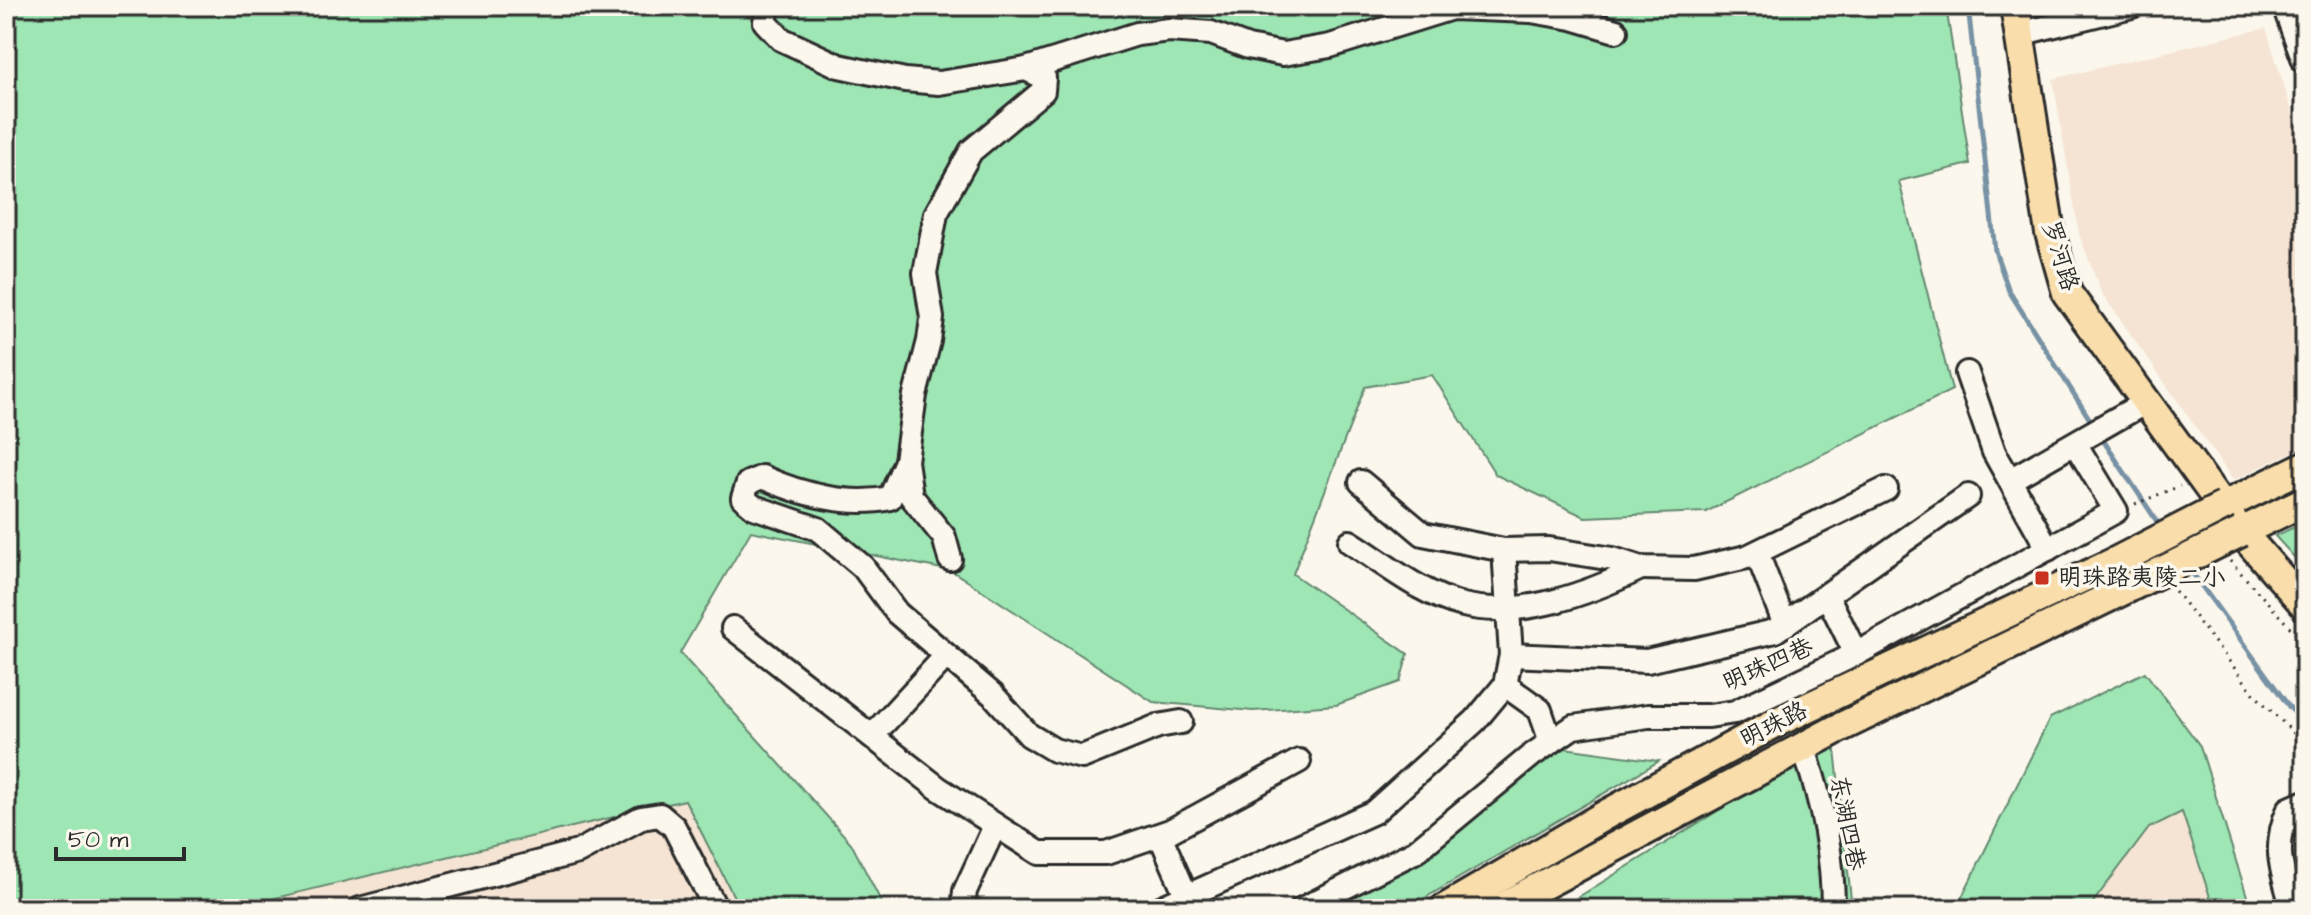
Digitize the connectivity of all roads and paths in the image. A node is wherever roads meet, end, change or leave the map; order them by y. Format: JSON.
{"nodes":[{"id":1,"x":768,"y":6,"type":"edge"},
{"id":2,"x":2132,"y":6,"type":"edge"},
{"id":3,"x":2284,"y":6,"type":"edge"},
{"id":4,"x":2017,"y":20,"type":"edge"},
{"id":5,"x":1616,"y":31,"type":"dead end"},
{"id":6,"x":2305,"y":63,"type":"edge"},
{"id":7,"x":1026,"y":69,"type":"junction"},
{"id":8,"x":1967,"y":373,"type":"dead end"},
{"id":9,"x":2146,"y":402,"type":"junction"},
{"id":10,"x":2076,"y":445,"type":"junction"},
{"id":11,"x":906,"y":461,"type":"junction"},
{"id":12,"x":2305,"y":466,"type":"edge"},
{"id":13,"x":2202,"y":477,"type":"junction"},
{"id":14,"x":2010,"y":480,"type":"junction"},
{"id":15,"x":1361,"y":482,"type":"dead end"},
{"id":16,"x":1886,"y":489,"type":"dead end"},
{"id":17,"x":1968,"y":496,"type":"dead end"},
{"id":18,"x":2305,"y":501,"type":"edge"},
{"id":19,"x":2224,"y":506,"type":"junction"},
{"id":20,"x":2116,"y":511,"type":"junction"},
{"id":21,"x":2236,"y":534,"type":"junction"},
{"id":22,"x":1350,"y":542,"type":"dead end"},
{"id":23,"x":2048,"y":549,"type":"junction"},
{"id":24,"x":1504,"y":550,"type":"junction"},
{"id":25,"x":1757,"y":553,"type":"junction"},
{"id":26,"x":950,"y":559,"type":"dead end"},
{"id":27,"x":1641,"y":568,"type":"junction"},
{"id":28,"x":2305,"y":585,"type":"edge"},
{"id":29,"x":2171,"y":586,"type":"dead end"},
{"id":30,"x":1828,"y":597,"type":"junction"},
{"id":31,"x":2305,"y":605,"type":"edge"},
{"id":32,"x":1508,"y":608,"type":"junction"},
{"id":33,"x":1785,"y":625,"type":"junction"},
{"id":34,"x":733,"y":628,"type":"dead end"},
{"id":35,"x":2305,"y":644,"type":"edge"},
{"id":36,"x":1856,"y":654,"type":"junction"},
{"id":37,"x":1511,"y":655,"type":"junction"},
{"id":38,"x":946,"y":656,"type":"junction"},
{"id":39,"x":1505,"y":685,"type":"junction"},
{"id":40,"x":1181,"y":722,"type":"dead end"},
{"id":41,"x":872,"y":736,"type":"junction"},
{"id":42,"x":1551,"y":742,"type":"junction"},
{"id":43,"x":2305,"y":744,"type":"edge"},
{"id":44,"x":1803,"y":747,"type":"junction"},
{"id":45,"x":1299,"y":761,"type":"dead end"},
{"id":46,"x":2305,"y":802,"type":"edge"},
{"id":47,"x":994,"y":828,"type":"junction"},
{"id":48,"x":1160,"y":835,"type":"junction"},
{"id":49,"x":1189,"y":902,"type":"edge"},
{"id":50,"x":360,"y":909,"type":"edge"},
{"id":51,"x":716,"y":909,"type":"edge"},
{"id":52,"x":963,"y":909,"type":"edge"},
{"id":53,"x":1158,"y":909,"type":"edge"},
{"id":54,"x":1302,"y":909,"type":"edge"},
{"id":55,"x":1444,"y":909,"type":"edge"},
{"id":56,"x":1498,"y":909,"type":"edge"},
{"id":57,"x":1833,"y":909,"type":"edge"},
{"id":58,"x":2293,"y":909,"type":"edge"}],
"edges":[{"from":1,"to":7,"type":"street"},
{"from":2,"to":4,"type":"street"},
{"from":3,"to":6,"type":"street"},
{"from":4,"to":9,"type":"main road","name":"罗河路"},
{"from":5,"to":7,"type":"street"},
{"from":7,"to":11,"type":"street"},
{"from":8,"to":14,"type":"street"},
{"from":9,"to":10,"type":"street"},
{"from":9,"to":13,"type":"main road","name":"罗河路"},
{"from":10,"to":14,"type":"street"},
{"from":10,"to":20,"type":"street"},
{"from":11,"to":26,"type":"street"},
{"from":11,"to":38,"type":"street"},
{"from":12,"to":19,"type":"main road"},
{"from":13,"to":19,"type":"main road","name":"罗河路"},
{"from":13,"to":20,"type":"path"},
{"from":14,"to":23,"type":"street"},
{"from":15,"to":24,"type":"street"},
{"from":16,"to":25,"type":"street"},
{"from":17,"to":30,"type":"street"},
{"from":18,"to":21,"type":"main road"},
{"from":19,"to":21,"type":"main road","name":"罗河路"},
{"from":19,"to":55,"type":"main road","name":"明珠路","bridge":true},
{"from":20,"to":23,"type":"street","name":"明珠四巷"},
{"from":21,"to":28,"type":"main road","name":"罗河路"},
{"from":21,"to":31,"type":"main road","name":"罗河路"},
{"from":21,"to":35,"type":"path"},
{"from":21,"to":44,"type":"main road","name":"明珠路","bridge":true},
{"from":22,"to":32,"type":"street"},
{"from":23,"to":36,"type":"street","name":"明珠四巷"},
{"from":24,"to":27,"type":"street"},
{"from":24,"to":32,"type":"street"},
{"from":25,"to":27,"type":"street"},
{"from":25,"to":33,"type":"street"},
{"from":27,"to":32,"type":"street"},
{"from":29,"to":43,"type":"path"},
{"from":30,"to":33,"type":"street"},
{"from":30,"to":36,"type":"street"},
{"from":32,"to":37,"type":"street"},
{"from":33,"to":37,"type":"street"},
{"from":34,"to":41,"type":"street"},
{"from":36,"to":42,"type":"street","name":"明珠四巷"},
{"from":37,"to":39,"type":"street"},
{"from":38,"to":40,"type":"street"},
{"from":38,"to":41,"type":"street"},
{"from":39,"to":42,"type":"street"},
{"from":39,"to":49,"type":"street"},
{"from":41,"to":47,"type":"street"},
{"from":42,"to":54,"type":"street","name":"明珠四巷"},
{"from":44,"to":56,"type":"main road","name":"明珠路"},
{"from":44,"to":57,"type":"street","name":"东湖四巷"},
{"from":45,"to":48,"type":"street"},
{"from":46,"to":58,"type":"street"},
{"from":47,"to":48,"type":"street"},
{"from":47,"to":52,"type":"street"},
{"from":48,"to":49,"type":"street"},
{"from":49,"to":53,"type":"street"},
{"from":50,"to":51,"type":"street"}]}
